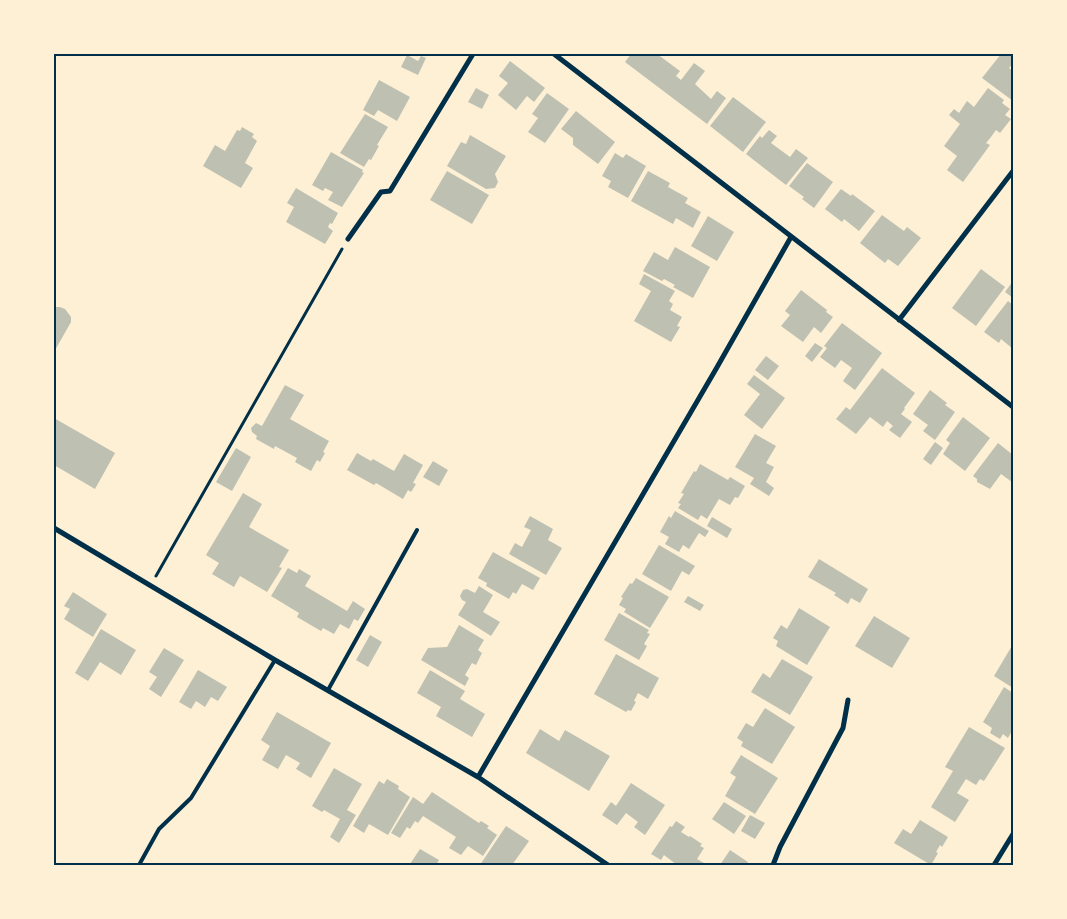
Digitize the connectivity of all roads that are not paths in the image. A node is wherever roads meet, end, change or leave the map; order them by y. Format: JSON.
{"nodes":[{"id":1,"x":473,"y":54,"type":"edge"},
{"id":2,"x":554,"y":54,"type":"edge"},
{"id":3,"x":1013,"y":171,"type":"edge"},
{"id":4,"x":791,"y":238,"type":"junction"},
{"id":5,"x":348,"y":239,"type":"road end"},
{"id":6,"x":899,"y":320,"type":"junction"},
{"id":7,"x":1013,"y":407,"type":"edge"},
{"id":8,"x":54,"y":528,"type":"edge"},
{"id":9,"x":417,"y":530,"type":"dead end"},
{"id":10,"x":275,"y":660,"type":"junction"},
{"id":11,"x":328,"y":690,"type":"junction"},
{"id":12,"x":848,"y":700,"type":"dead end"},
{"id":13,"x":478,"y":777,"type":"junction"},
{"id":14,"x":1013,"y":834,"type":"edge"},
{"id":15,"x":138,"y":865,"type":"edge"},
{"id":16,"x":608,"y":865,"type":"edge"},
{"id":17,"x":773,"y":865,"type":"edge"},
{"id":18,"x":994,"y":865,"type":"edge"}],
"edges":[{"from":1,"to":5,"type":"street"},
{"from":2,"to":4,"type":"street"},
{"from":3,"to":6,"type":"street"},
{"from":4,"to":6,"type":"street"},
{"from":4,"to":13,"type":"street"},
{"from":6,"to":7,"type":"street"},
{"from":8,"to":10,"type":"street"},
{"from":9,"to":11,"type":"lane"},
{"from":10,"to":11,"type":"street"},
{"from":10,"to":15,"type":"lane"},
{"from":11,"to":13,"type":"street"},
{"from":12,"to":17,"type":"street"},
{"from":13,"to":16,"type":"street"},
{"from":14,"to":18,"type":"street"}]}
